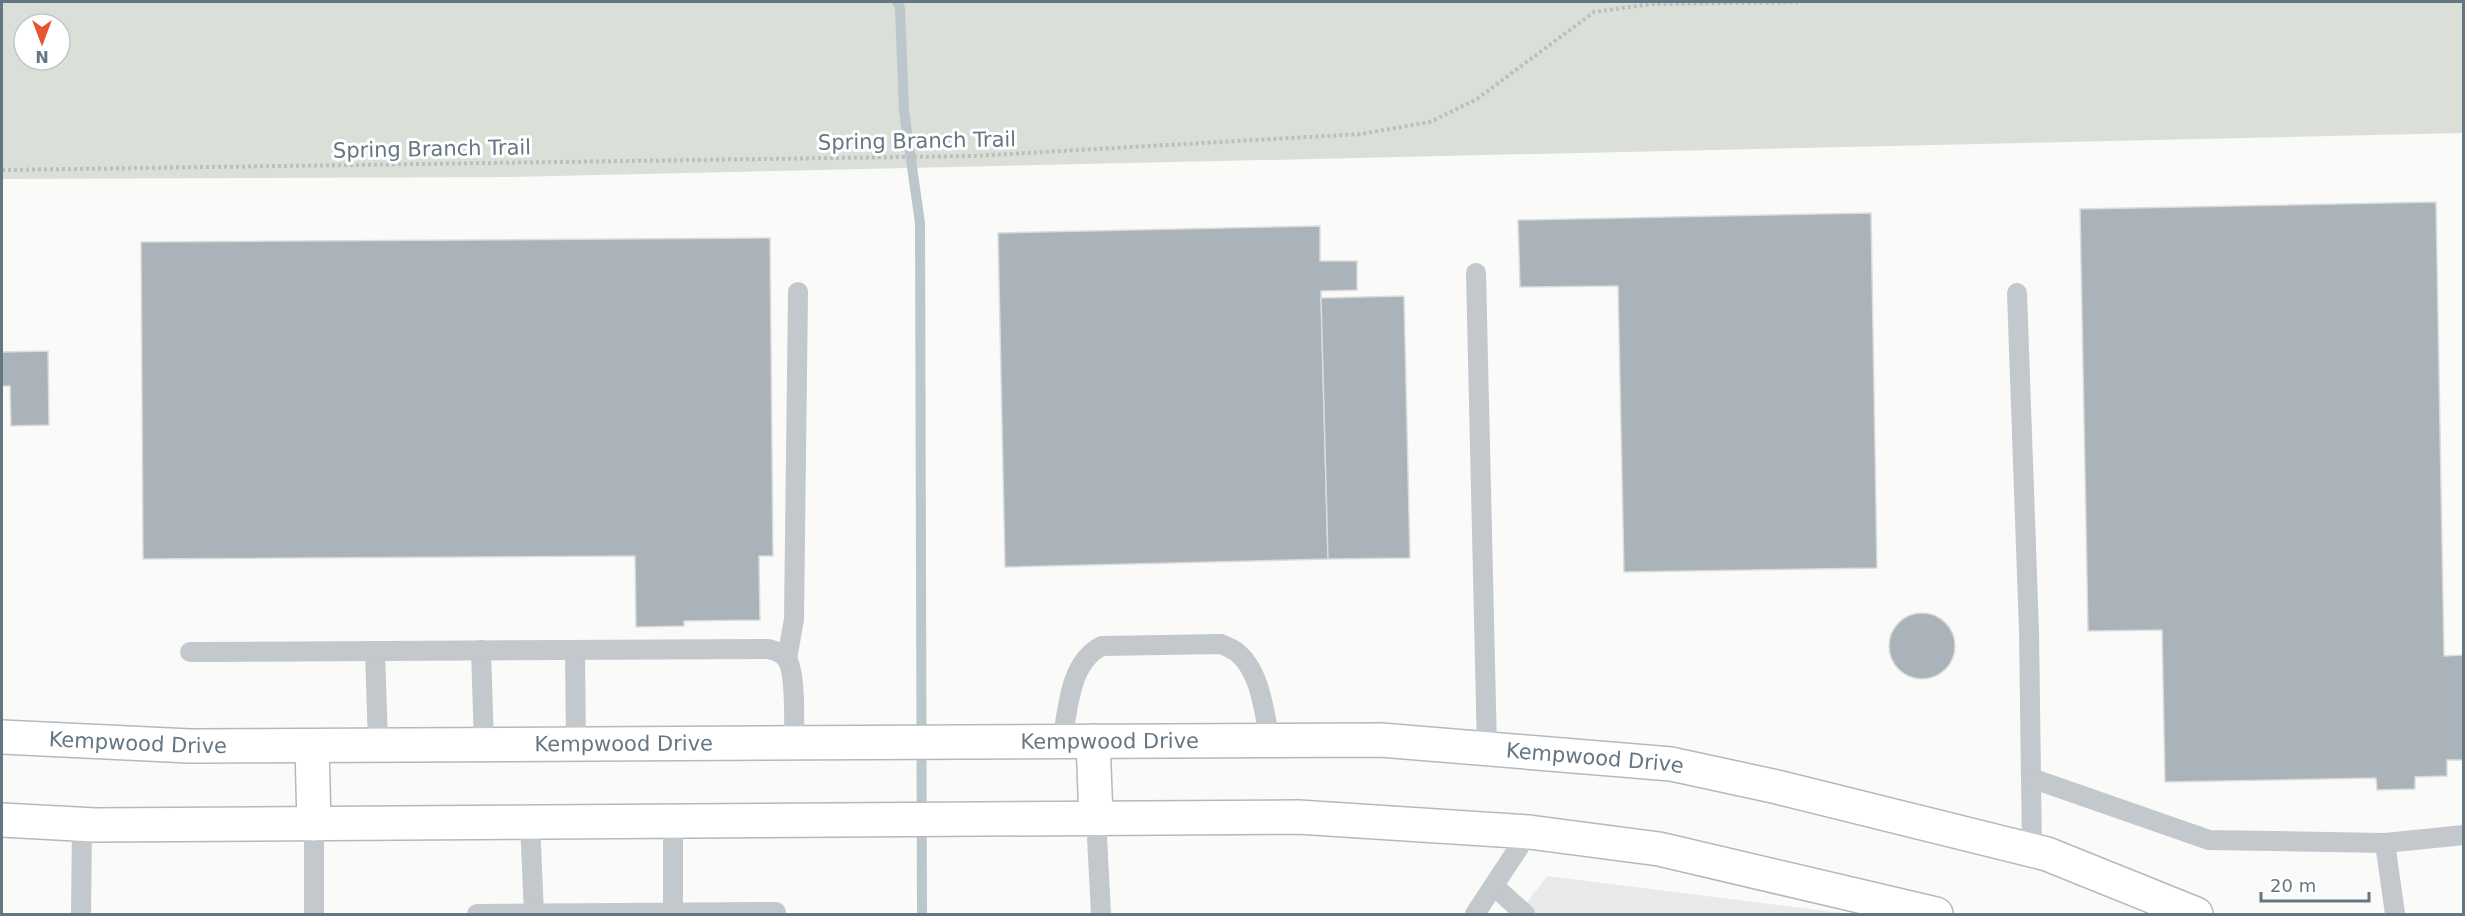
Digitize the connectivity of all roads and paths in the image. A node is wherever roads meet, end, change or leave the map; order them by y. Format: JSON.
{"nodes":[{"id":1,"x":1798,"y":2,"type":"edge"},
{"id":2,"x":2,"y":170,"type":"edge"},
{"id":3,"x":1476,"y":273,"type":"dead end"},
{"id":4,"x":798,"y":292,"type":"dead end"},
{"id":5,"x":2017,"y":293,"type":"dead end"},
{"id":6,"x":481,"y":650,"type":"junction"},
{"id":7,"x":575,"y":650,"type":"junction"},
{"id":8,"x":375,"y":651,"type":"junction"},
{"id":9,"x":190,"y":652,"type":"dead end"},
{"id":10,"x":787,"y":659,"type":"junction"},
{"id":11,"x":2,"y":737,"type":"edge"},
{"id":12,"x":1270,"y":741,"type":"junction"},
{"id":13,"x":1078,"y":742,"type":"junction"},
{"id":14,"x":576,"y":744,"type":"junction"},
{"id":15,"x":794,"y":744,"type":"junction"},
{"id":16,"x":378,"y":745,"type":"junction"},
{"id":17,"x":484,"y":745,"type":"junction"},
{"id":18,"x":312,"y":746,"type":"junction"},
{"id":19,"x":1487,"y":749,"type":"junction"},
{"id":20,"x":2031,"y":778,"type":"junction"},
{"id":21,"x":1096,"y":818,"type":"junction"},
{"id":22,"x":2,"y":820,"type":"edge"},
{"id":23,"x":673,"y":821,"type":"junction"},
{"id":24,"x":530,"y":822,"type":"junction"},
{"id":25,"x":314,"y":824,"type":"junction"},
{"id":26,"x":82,"y":825,"type":"junction"},
{"id":27,"x":1529,"y":832,"type":"junction"},
{"id":28,"x":2463,"y":835,"type":"edge"},
{"id":29,"x":2385,"y":843,"type":"junction"},
{"id":30,"x":2032,"y":850,"type":"junction"},
{"id":31,"x":1494,"y":886,"type":"junction"},
{"id":32,"x":673,"y":913,"type":"junction"},
{"id":33,"x":534,"y":914,"type":"edge"},
{"id":34,"x":81,"y":915,"type":"edge"},
{"id":35,"x":314,"y":915,"type":"edge"},
{"id":36,"x":477,"y":915,"type":"edge"},
{"id":37,"x":776,"y":915,"type":"edge"},
{"id":38,"x":1101,"y":915,"type":"edge"},
{"id":39,"x":1475,"y":915,"type":"edge"},
{"id":40,"x":1525,"y":915,"type":"edge"},
{"id":41,"x":1936,"y":915,"type":"edge"},
{"id":42,"x":2196,"y":915,"type":"edge"},
{"id":43,"x":2395,"y":915,"type":"edge"}],
"edges":[{"from":1,"to":2,"type":"path","name":"Spring Branch Trail"},
{"from":3,"to":19,"type":"lane"},
{"from":4,"to":10,"type":"lane"},
{"from":5,"to":20,"type":"lane"},
{"from":6,"to":7,"type":"lane"},
{"from":6,"to":8,"type":"lane"},
{"from":6,"to":17,"type":"lane"},
{"from":7,"to":10,"type":"lane"},
{"from":7,"to":14,"type":"lane"},
{"from":8,"to":9,"type":"lane"},
{"from":8,"to":16,"type":"lane"},
{"from":10,"to":15,"type":"lane"},
{"from":11,"to":18,"type":"main road","name":"Kempwood Drive"},
{"from":12,"to":13,"type":"main road","name":"Kempwood Drive"},
{"from":12,"to":13,"type":"lane"},
{"from":12,"to":19,"type":"main road","name":"Kempwood Drive"},
{"from":13,"to":15,"type":"main road","name":"Kempwood Drive"},
{"from":13,"to":21,"type":"main road"},
{"from":14,"to":15,"type":"main road","name":"Kempwood Drive"},
{"from":14,"to":17,"type":"main road","name":"Kempwood Drive"},
{"from":16,"to":17,"type":"main road","name":"Kempwood Drive"},
{"from":16,"to":18,"type":"main road","name":"Kempwood Drive"},
{"from":18,"to":25,"type":"main road"},
{"from":19,"to":30,"type":"main road","name":"Kempwood Drive"},
{"from":20,"to":29,"type":"lane"},
{"from":20,"to":30,"type":"lane"},
{"from":21,"to":23,"type":"main road"},
{"from":21,"to":27,"type":"main road"},
{"from":21,"to":38,"type":"lane"},
{"from":22,"to":26,"type":"main road"},
{"from":23,"to":24,"type":"main road"},
{"from":23,"to":32,"type":"lane"},
{"from":24,"to":25,"type":"main road"},
{"from":24,"to":33,"type":"lane"},
{"from":25,"to":26,"type":"main road"},
{"from":25,"to":35,"type":"lane"},
{"from":26,"to":34,"type":"lane"},
{"from":27,"to":31,"type":"lane"},
{"from":27,"to":41,"type":"main road"},
{"from":28,"to":29,"type":"lane"},
{"from":29,"to":43,"type":"lane"},
{"from":30,"to":42,"type":"main road","name":"Kempwood Drive"},
{"from":31,"to":39,"type":"lane"},
{"from":31,"to":40,"type":"lane"},
{"from":32,"to":33,"type":"lane"},
{"from":32,"to":37,"type":"lane"},
{"from":33,"to":36,"type":"lane"}]}
